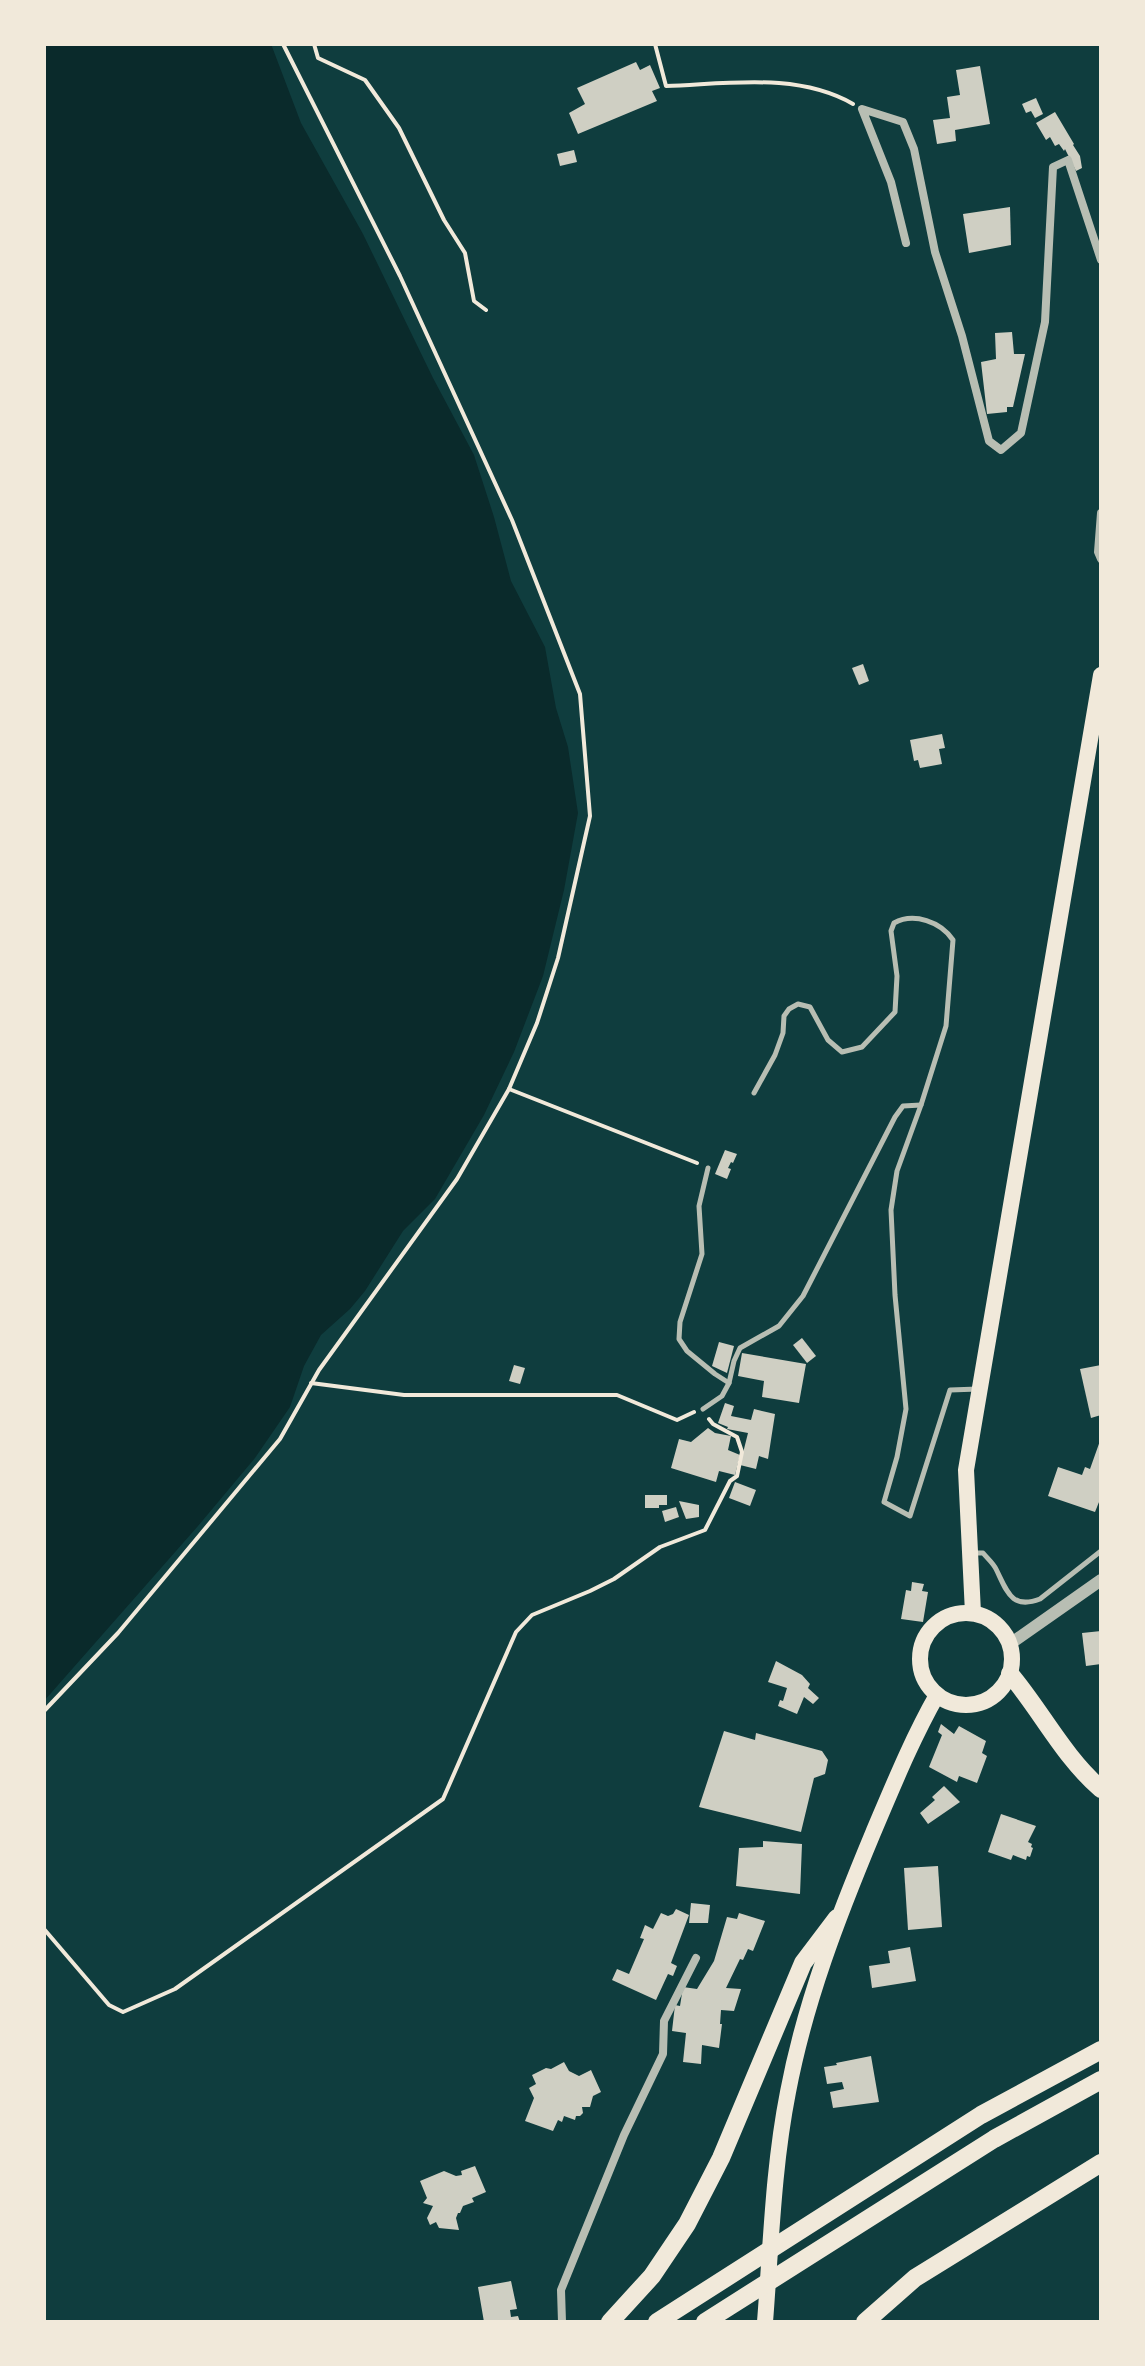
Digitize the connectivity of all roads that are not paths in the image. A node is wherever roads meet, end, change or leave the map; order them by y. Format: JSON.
{"nodes":[{"id":1,"x":906,"y":243,"type":"dead end"},
{"id":2,"x":1101,"y":260,"type":"edge"},
{"id":3,"x":1101,"y":513,"type":"edge"},
{"id":4,"x":1101,"y":559,"type":"edge"},
{"id":5,"x":1101,"y":675,"type":"edge"},
{"id":6,"x":754,"y":1093,"type":"dead end"},
{"id":7,"x":921,"y":1105,"type":"junction"},
{"id":8,"x":708,"y":1168,"type":"road end"},
{"id":9,"x":729,"y":1383,"type":"junction"},
{"id":10,"x":979,"y":1389,"type":"junction"},
{"id":11,"x":703,"y":1409,"type":"road end"},
{"id":12,"x":1101,"y":1551,"type":"edge"},
{"id":13,"x":970,"y":1552,"type":"junction"},
{"id":14,"x":1101,"y":1580,"type":"edge"},
{"id":15,"x":973,"y":1613,"type":"junction"},
{"id":16,"x":1010,"y":1644,"type":"junction"},
{"id":17,"x":1010,"y":1674,"type":"junction"},
{"id":18,"x":937,"y":1695,"type":"junction"},
{"id":19,"x":1101,"y":1789,"type":"edge"},
{"id":20,"x":837,"y":1918,"type":"junction"},
{"id":21,"x":696,"y":1958,"type":"dead end"},
{"id":22,"x":1101,"y":2050,"type":"edge"},
{"id":23,"x":1101,"y":2080,"type":"edge"},
{"id":24,"x":1101,"y":2163,"type":"edge"},
{"id":25,"x":562,"y":2322,"type":"edge"},
{"id":26,"x":610,"y":2322,"type":"edge"},
{"id":27,"x":657,"y":2322,"type":"edge"},
{"id":28,"x":705,"y":2322,"type":"edge"},
{"id":29,"x":765,"y":2322,"type":"edge"},
{"id":30,"x":865,"y":2322,"type":"edge"}],
"edges":[{"from":1,"to":2,"type":"street"},
{"from":3,"to":4,"type":"street"},
{"from":5,"to":10,"type":"main road"},
{"from":6,"to":7,"type":"lane"},
{"from":7,"to":9,"type":"lane"},
{"from":7,"to":10,"type":"lane"},
{"from":8,"to":9,"type":"lane"},
{"from":9,"to":11,"type":"lane"},
{"from":10,"to":13,"type":"main road"},
{"from":12,"to":13,"type":"lane"},
{"from":13,"to":15,"type":"main road"},
{"from":14,"to":16,"type":"street"},
{"from":15,"to":16,"type":"main road"},
{"from":15,"to":18,"type":"main road"},
{"from":16,"to":17,"type":"main road"},
{"from":17,"to":18,"type":"main road"},
{"from":17,"to":19,"type":"highway"},
{"from":18,"to":20,"type":"main road"},
{"from":20,"to":26,"type":"highway"},
{"from":20,"to":29,"type":"main road"},
{"from":21,"to":25,"type":"street"},
{"from":22,"to":27,"type":"highway"},
{"from":23,"to":28,"type":"highway"},
{"from":24,"to":30,"type":"highway"}]}
